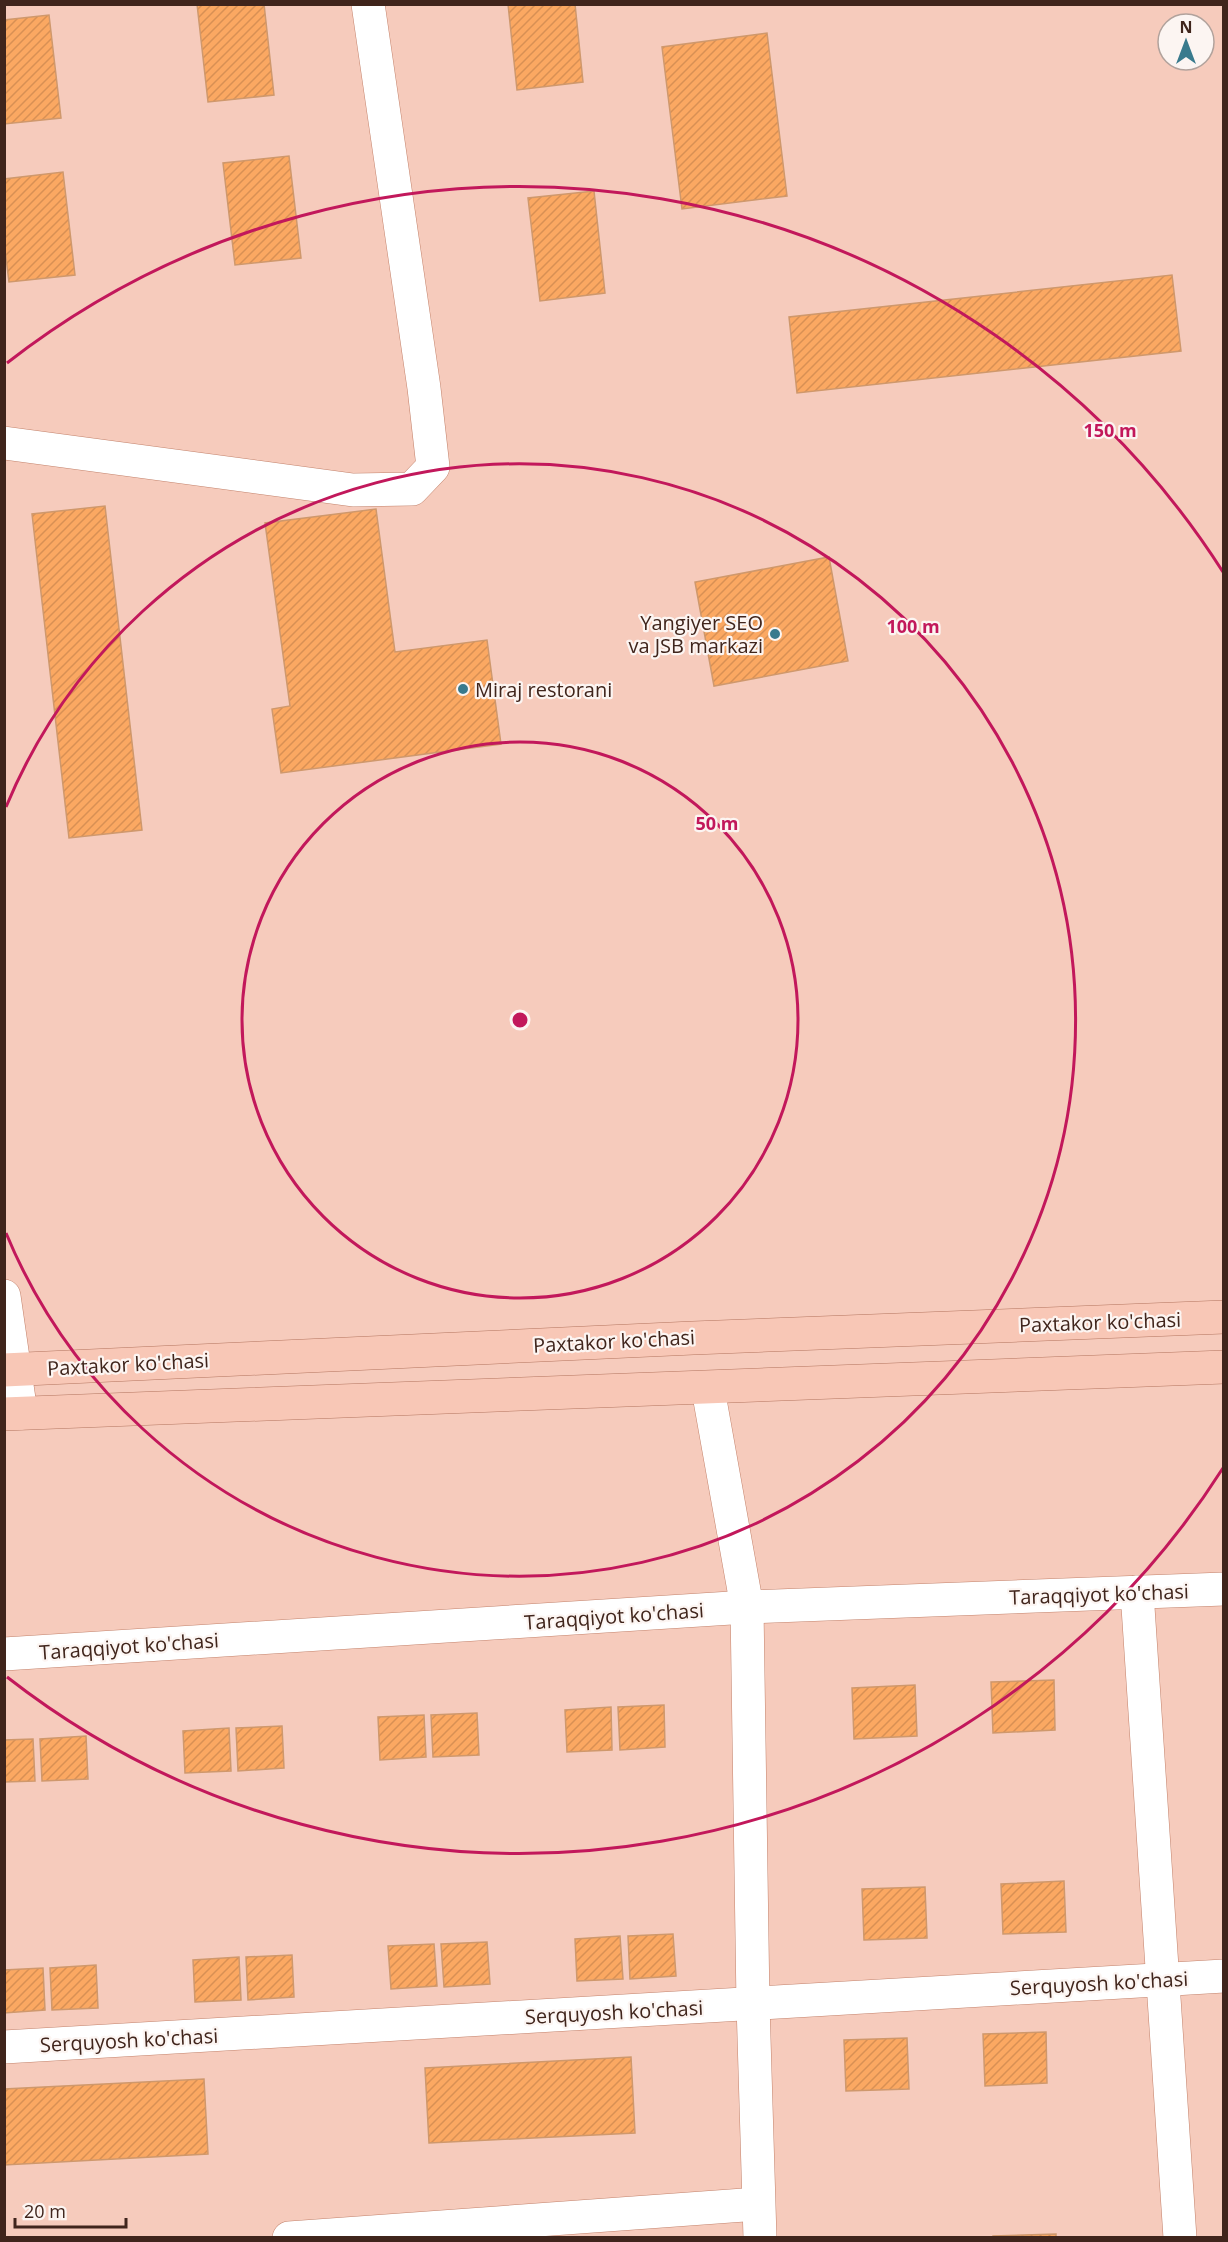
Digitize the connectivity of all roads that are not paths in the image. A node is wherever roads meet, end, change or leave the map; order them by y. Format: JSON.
{"nodes":[{"id":1,"x":368,"y":4,"type":"edge"},
{"id":2,"x":4,"y":443,"type":"edge"},
{"id":3,"x":4,"y":1296,"type":"edge"},
{"id":4,"x":1224,"y":1317,"type":"edge"},
{"id":5,"x":1224,"y":1367,"type":"edge"},
{"id":6,"x":9,"y":1369,"type":"edge"},
{"id":7,"x":708,"y":1389,"type":"junction"},
{"id":8,"x":13,"y":1413,"type":"edge"},
{"id":9,"x":1224,"y":1589,"type":"edge"},
{"id":10,"x":1137,"y":1592,"type":"junction"},
{"id":11,"x":747,"y":1607,"type":"junction"},
{"id":12,"x":4,"y":1654,"type":"edge"},
{"id":13,"x":1224,"y":1976,"type":"edge"},
{"id":14,"x":1161,"y":1980,"type":"junction"},
{"id":15,"x":753,"y":2004,"type":"junction"},
{"id":16,"x":4,"y":2047,"type":"edge"},
{"id":17,"x":758,"y":2204,"type":"junction"},
{"id":18,"x":289,"y":2238,"type":"edge"},
{"id":19,"x":760,"y":2238,"type":"edge"},
{"id":20,"x":1180,"y":2238,"type":"edge"}],
"edges":[{"from":1,"to":2,"type":"street"},
{"from":3,"to":6,"type":"street"},
{"from":4,"to":6,"type":"main road","name":"Paxtakor ko'chasi"},
{"from":5,"to":7,"type":"main road"},
{"from":6,"to":8,"type":"street"},
{"from":7,"to":8,"type":"main road"},
{"from":7,"to":11,"type":"street"},
{"from":9,"to":10,"type":"street","name":"Taraqqiyot ko'chasi"},
{"from":10,"to":11,"type":"street","name":"Taraqqiyot ko'chasi"},
{"from":10,"to":14,"type":"street"},
{"from":11,"to":12,"type":"street","name":"Taraqqiyot ko'chasi"},
{"from":11,"to":15,"type":"street"},
{"from":13,"to":14,"type":"street","name":"Serquyosh ko'chasi"},
{"from":14,"to":15,"type":"street","name":"Serquyosh ko'chasi"},
{"from":14,"to":20,"type":"street"},
{"from":15,"to":16,"type":"street","name":"Serquyosh ko'chasi"},
{"from":15,"to":17,"type":"street"},
{"from":17,"to":18,"type":"street"},
{"from":17,"to":19,"type":"street"}]}
